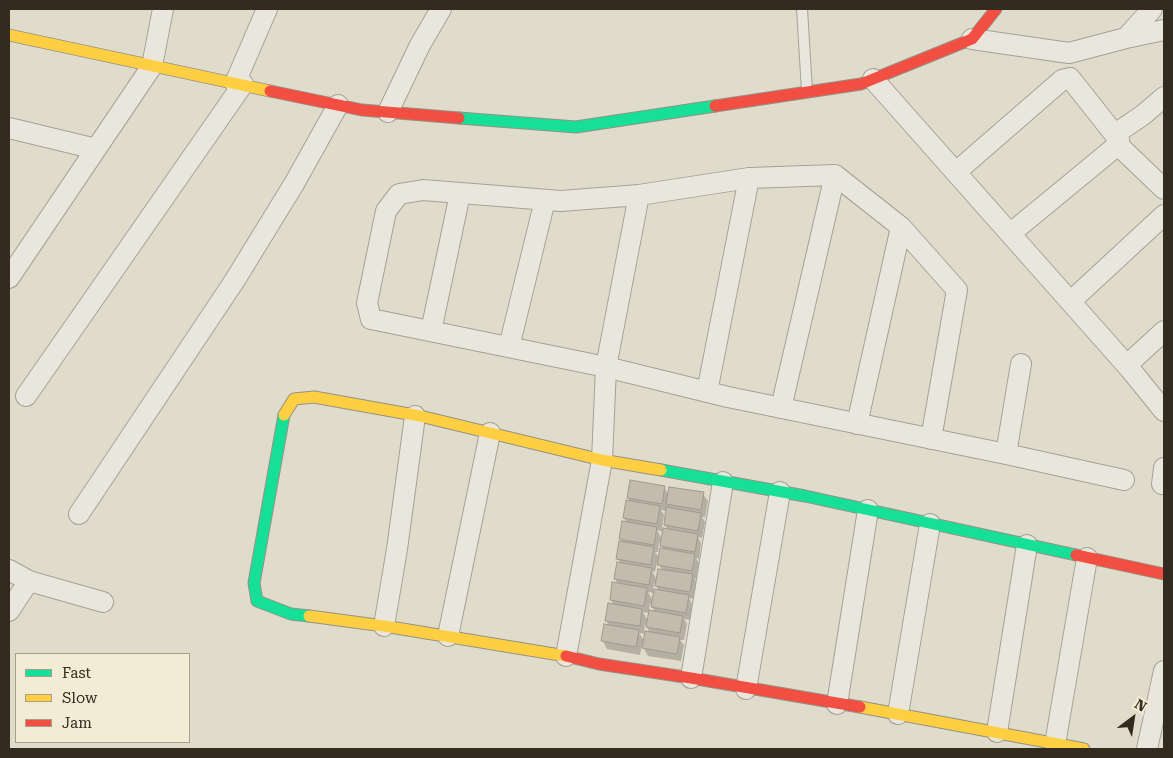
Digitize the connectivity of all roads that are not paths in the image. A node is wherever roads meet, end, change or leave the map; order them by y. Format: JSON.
{"nodes":[{"id":1,"x":163,"y":9,"type":"edge"},
{"id":2,"x":267,"y":9,"type":"edge"},
{"id":3,"x":441,"y":9,"type":"edge"},
{"id":4,"x":802,"y":9,"type":"edge"},
{"id":5,"x":996,"y":9,"type":"edge"},
{"id":6,"x":1152,"y":9,"type":"edge"},
{"id":7,"x":1164,"y":30,"type":"edge"},
{"id":8,"x":9,"y":35,"type":"edge"},
{"id":9,"x":1126,"y":38,"type":"junction"},
{"id":10,"x":972,"y":39,"type":"junction"},
{"id":11,"x":152,"y":66,"type":"junction"},
{"id":12,"x":873,"y":79,"type":"junction"},
{"id":13,"x":239,"y":84,"type":"junction"},
{"id":14,"x":807,"y":92,"type":"junction"},
{"id":15,"x":1164,"y":97,"type":"edge"},
{"id":16,"x":338,"y":105,"type":"junction"},
{"id":17,"x":388,"y":112,"type":"junction"},
{"id":18,"x":9,"y":128,"type":"edge"},
{"id":19,"x":1116,"y":139,"type":"junction"},
{"id":20,"x":96,"y":149,"type":"junction"},
{"id":21,"x":956,"y":172,"type":"junction"},
{"id":22,"x":835,"y":175,"type":"junction"},
{"id":23,"x":749,"y":178,"type":"junction"},
{"id":24,"x":1164,"y":189,"type":"edge"},
{"id":25,"x":460,"y":194,"type":"junction"},
{"id":26,"x":639,"y":195,"type":"junction"},
{"id":27,"x":544,"y":200,"type":"junction"},
{"id":28,"x":1164,"y":215,"type":"edge"},
{"id":29,"x":901,"y":227,"type":"junction"},
{"id":30,"x":1011,"y":233,"type":"junction"},
{"id":31,"x":9,"y":278,"type":"edge"},
{"id":32,"x":1071,"y":302,"type":"junction"},
{"id":33,"x":431,"y":331,"type":"junction"},
{"id":34,"x":1164,"y":331,"type":"edge"},
{"id":35,"x":509,"y":347,"type":"junction"},
{"id":36,"x":1021,"y":364,"type":"dead end"},
{"id":37,"x":1127,"y":366,"type":"junction"},
{"id":38,"x":606,"y":367,"type":"junction"},
{"id":39,"x":707,"y":392,"type":"junction"},
{"id":40,"x":26,"y":396,"type":"dead end"},
{"id":41,"x":780,"y":408,"type":"junction"},
{"id":42,"x":1164,"y":411,"type":"edge"},
{"id":43,"x":415,"y":416,"type":"junction"},
{"id":44,"x":856,"y":424,"type":"junction"},
{"id":45,"x":490,"y":433,"type":"junction"},
{"id":46,"x":931,"y":439,"type":"junction"},
{"id":47,"x":1006,"y":454,"type":"junction"},
{"id":48,"x":602,"y":460,"type":"junction"},
{"id":49,"x":1164,"y":468,"type":"edge"},
{"id":50,"x":1124,"y":480,"type":"dead end"},
{"id":51,"x":723,"y":482,"type":"junction"},
{"id":52,"x":1164,"y":484,"type":"edge"},
{"id":53,"x":780,"y":492,"type":"junction"},
{"id":54,"x":868,"y":510,"type":"junction"},
{"id":55,"x":79,"y":514,"type":"dead end"},
{"id":56,"x":930,"y":524,"type":"junction"},
{"id":57,"x":1027,"y":545,"type":"junction"},
{"id":58,"x":1087,"y":558,"type":"junction"},
{"id":59,"x":9,"y":570,"type":"edge"},
{"id":60,"x":1164,"y":574,"type":"edge"},
{"id":61,"x":29,"y":581,"type":"junction"},
{"id":62,"x":103,"y":602,"type":"dead end"},
{"id":63,"x":9,"y":611,"type":"edge"},
{"id":64,"x":384,"y":626,"type":"junction"},
{"id":65,"x":448,"y":636,"type":"junction"},
{"id":66,"x":566,"y":656,"type":"junction"},
{"id":67,"x":1164,"y":671,"type":"edge"},
{"id":68,"x":691,"y":678,"type":"junction"},
{"id":69,"x":746,"y":688,"type":"junction"},
{"id":70,"x":837,"y":704,"type":"junction"},
{"id":71,"x":898,"y":714,"type":"junction"},
{"id":72,"x":997,"y":732,"type":"junction"},
{"id":73,"x":1055,"y":744,"type":"junction"},
{"id":74,"x":1084,"y":749,"type":"edge"},
{"id":75,"x":1147,"y":749,"type":"edge"}],
"edges":[{"from":1,"to":11,"type":"street"},
{"from":2,"to":13,"type":"street"},
{"from":3,"to":17,"type":"street"},
{"from":4,"to":14,"type":"lane"},
{"from":5,"to":10,"type":"street"},
{"from":6,"to":9,"type":"street"},
{"from":7,"to":9,"type":"street"},
{"from":8,"to":11,"type":"street"},
{"from":9,"to":10,"type":"street"},
{"from":10,"to":12,"type":"street"},
{"from":11,"to":13,"type":"street"},
{"from":11,"to":20,"type":"street"},
{"from":12,"to":14,"type":"street"},
{"from":12,"to":21,"type":"street"},
{"from":13,"to":16,"type":"street"},
{"from":13,"to":40,"type":"street"},
{"from":14,"to":17,"type":"street"},
{"from":15,"to":19,"type":"street"},
{"from":16,"to":17,"type":"street"},
{"from":16,"to":55,"type":"street"},
{"from":18,"to":20,"type":"street"},
{"from":19,"to":21,"type":"street"},
{"from":19,"to":24,"type":"street"},
{"from":19,"to":30,"type":"street"},
{"from":20,"to":31,"type":"street"},
{"from":21,"to":30,"type":"street"},
{"from":22,"to":23,"type":"street"},
{"from":22,"to":29,"type":"street"},
{"from":22,"to":41,"type":"street"},
{"from":23,"to":26,"type":"street"},
{"from":23,"to":39,"type":"street"},
{"from":25,"to":27,"type":"street"},
{"from":25,"to":33,"type":"street"},
{"from":25,"to":33,"type":"street"},
{"from":26,"to":27,"type":"street"},
{"from":26,"to":38,"type":"street"},
{"from":27,"to":35,"type":"street"},
{"from":28,"to":32,"type":"street"},
{"from":29,"to":44,"type":"street"},
{"from":29,"to":46,"type":"street"},
{"from":30,"to":32,"type":"street"},
{"from":32,"to":37,"type":"street"},
{"from":33,"to":35,"type":"street"},
{"from":34,"to":37,"type":"street"},
{"from":35,"to":38,"type":"street"},
{"from":36,"to":47,"type":"street"},
{"from":37,"to":42,"type":"street"},
{"from":38,"to":39,"type":"street"},
{"from":38,"to":48,"type":"street"},
{"from":39,"to":41,"type":"street"},
{"from":41,"to":44,"type":"street"},
{"from":43,"to":45,"type":"street"},
{"from":43,"to":64,"type":"street"},
{"from":43,"to":64,"type":"street"},
{"from":44,"to":46,"type":"street"},
{"from":45,"to":48,"type":"street"},
{"from":45,"to":65,"type":"street"},
{"from":46,"to":47,"type":"street"},
{"from":47,"to":50,"type":"street"},
{"from":48,"to":51,"type":"street"},
{"from":48,"to":66,"type":"street"},
{"from":49,"to":52,"type":"street"},
{"from":51,"to":53,"type":"street"},
{"from":51,"to":68,"type":"street"},
{"from":53,"to":54,"type":"street"},
{"from":53,"to":69,"type":"street"},
{"from":54,"to":56,"type":"street"},
{"from":54,"to":70,"type":"street"},
{"from":56,"to":57,"type":"street"},
{"from":56,"to":71,"type":"street"},
{"from":57,"to":58,"type":"street"},
{"from":57,"to":72,"type":"street"},
{"from":58,"to":60,"type":"street"},
{"from":58,"to":73,"type":"street"},
{"from":59,"to":61,"type":"street"},
{"from":61,"to":62,"type":"street"},
{"from":61,"to":63,"type":"street"},
{"from":64,"to":65,"type":"street"},
{"from":65,"to":66,"type":"street"},
{"from":66,"to":68,"type":"street"},
{"from":67,"to":75,"type":"street"},
{"from":68,"to":69,"type":"street"},
{"from":69,"to":70,"type":"street"},
{"from":70,"to":71,"type":"street"},
{"from":71,"to":72,"type":"street"},
{"from":72,"to":73,"type":"street"},
{"from":73,"to":74,"type":"street"}]}
